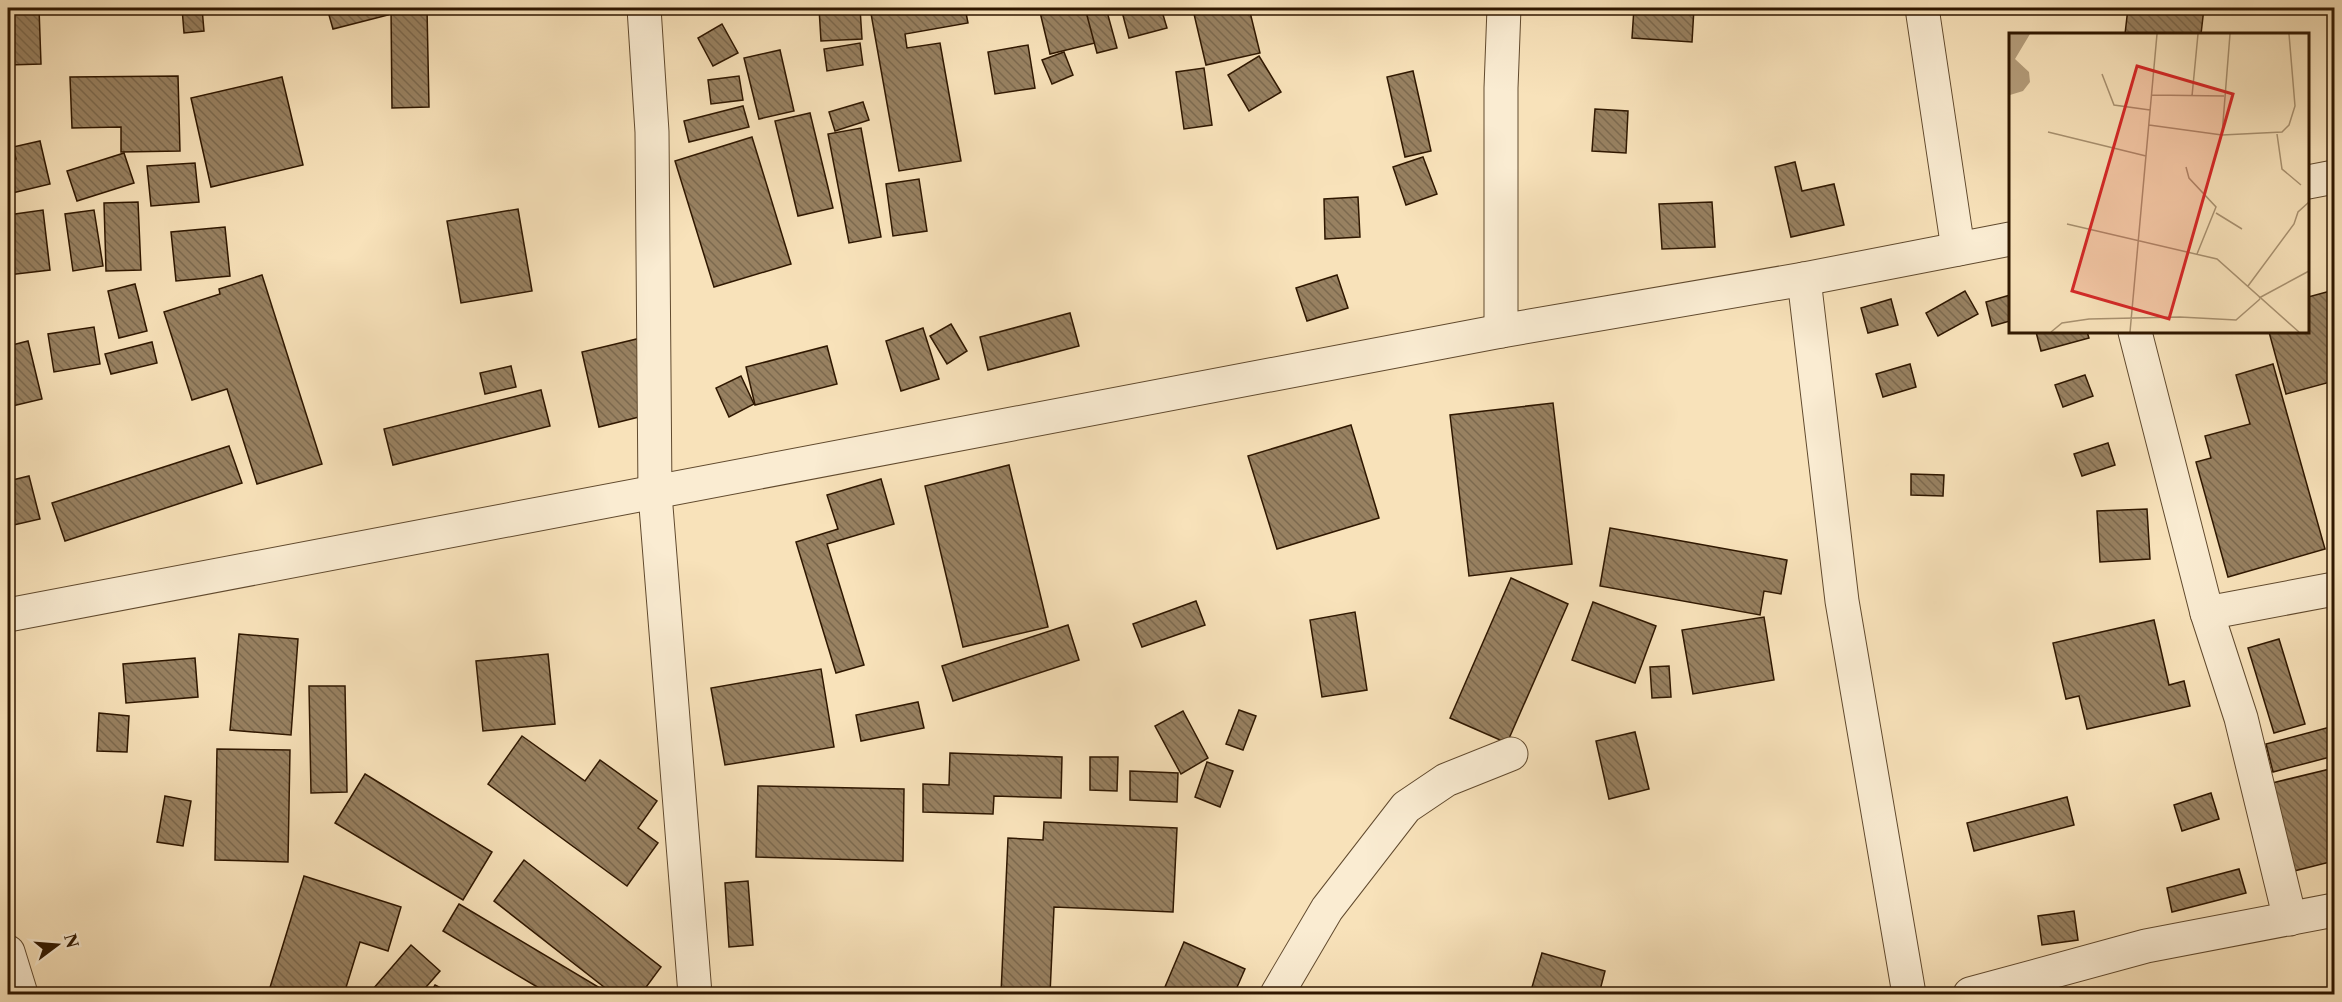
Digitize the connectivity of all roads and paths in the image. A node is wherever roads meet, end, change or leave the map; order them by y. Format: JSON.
{"nodes":[{"id":1,"x":644,"y":8,"type":"edge"},
{"id":2,"x":1504,"y":8,"type":"edge"},
{"id":3,"x":1922,"y":8,"type":"edge"},
{"id":4,"x":2334,"y":177,"type":"edge"},
{"id":5,"x":2309,"y":182,"type":"edge"},
{"id":6,"x":2009,"y":239,"type":"edge"},
{"id":7,"x":1958,"y":249,"type":"junction"},
{"id":8,"x":1804,"y":279,"type":"junction"},
{"id":9,"x":1501,"y":331,"type":"junction"},
{"id":10,"x":2134,"y":333,"type":"edge"},
{"id":11,"x":655,"y":494,"type":"junction"},
{"id":12,"x":2334,"y":589,"type":"edge"},
{"id":13,"x":2207,"y":613,"type":"junction"},
{"id":14,"x":8,"y":615,"type":"edge"},
{"id":15,"x":1511,"y":754,"type":"dead end"},
{"id":16,"x":2334,"y":910,"type":"edge"},
{"id":17,"x":2290,"y":918,"type":"junction"},
{"id":18,"x":8,"y":952,"type":"edge"},
{"id":19,"x":21,"y":994,"type":"edge"},
{"id":20,"x":695,"y":994,"type":"edge"},
{"id":21,"x":1277,"y":994,"type":"edge"},
{"id":22,"x":1909,"y":994,"type":"edge"},
{"id":23,"x":1970,"y":994,"type":"edge"}],
"edges":[{"from":1,"to":11,"type":"street"},
{"from":2,"to":9,"type":"street"},
{"from":3,"to":7,"type":"street"},
{"from":4,"to":5,"type":"street"},
{"from":6,"to":7,"type":"street"},
{"from":7,"to":8,"type":"street"},
{"from":8,"to":9,"type":"street"},
{"from":8,"to":22,"type":"street"},
{"from":9,"to":11,"type":"street"},
{"from":10,"to":13,"type":"street"},
{"from":11,"to":14,"type":"street"},
{"from":11,"to":20,"type":"street"},
{"from":12,"to":13,"type":"street"},
{"from":13,"to":17,"type":"street"},
{"from":15,"to":21,"type":"street"},
{"from":16,"to":17,"type":"street"},
{"from":17,"to":23,"type":"street"},
{"from":18,"to":19,"type":"street"}]}
